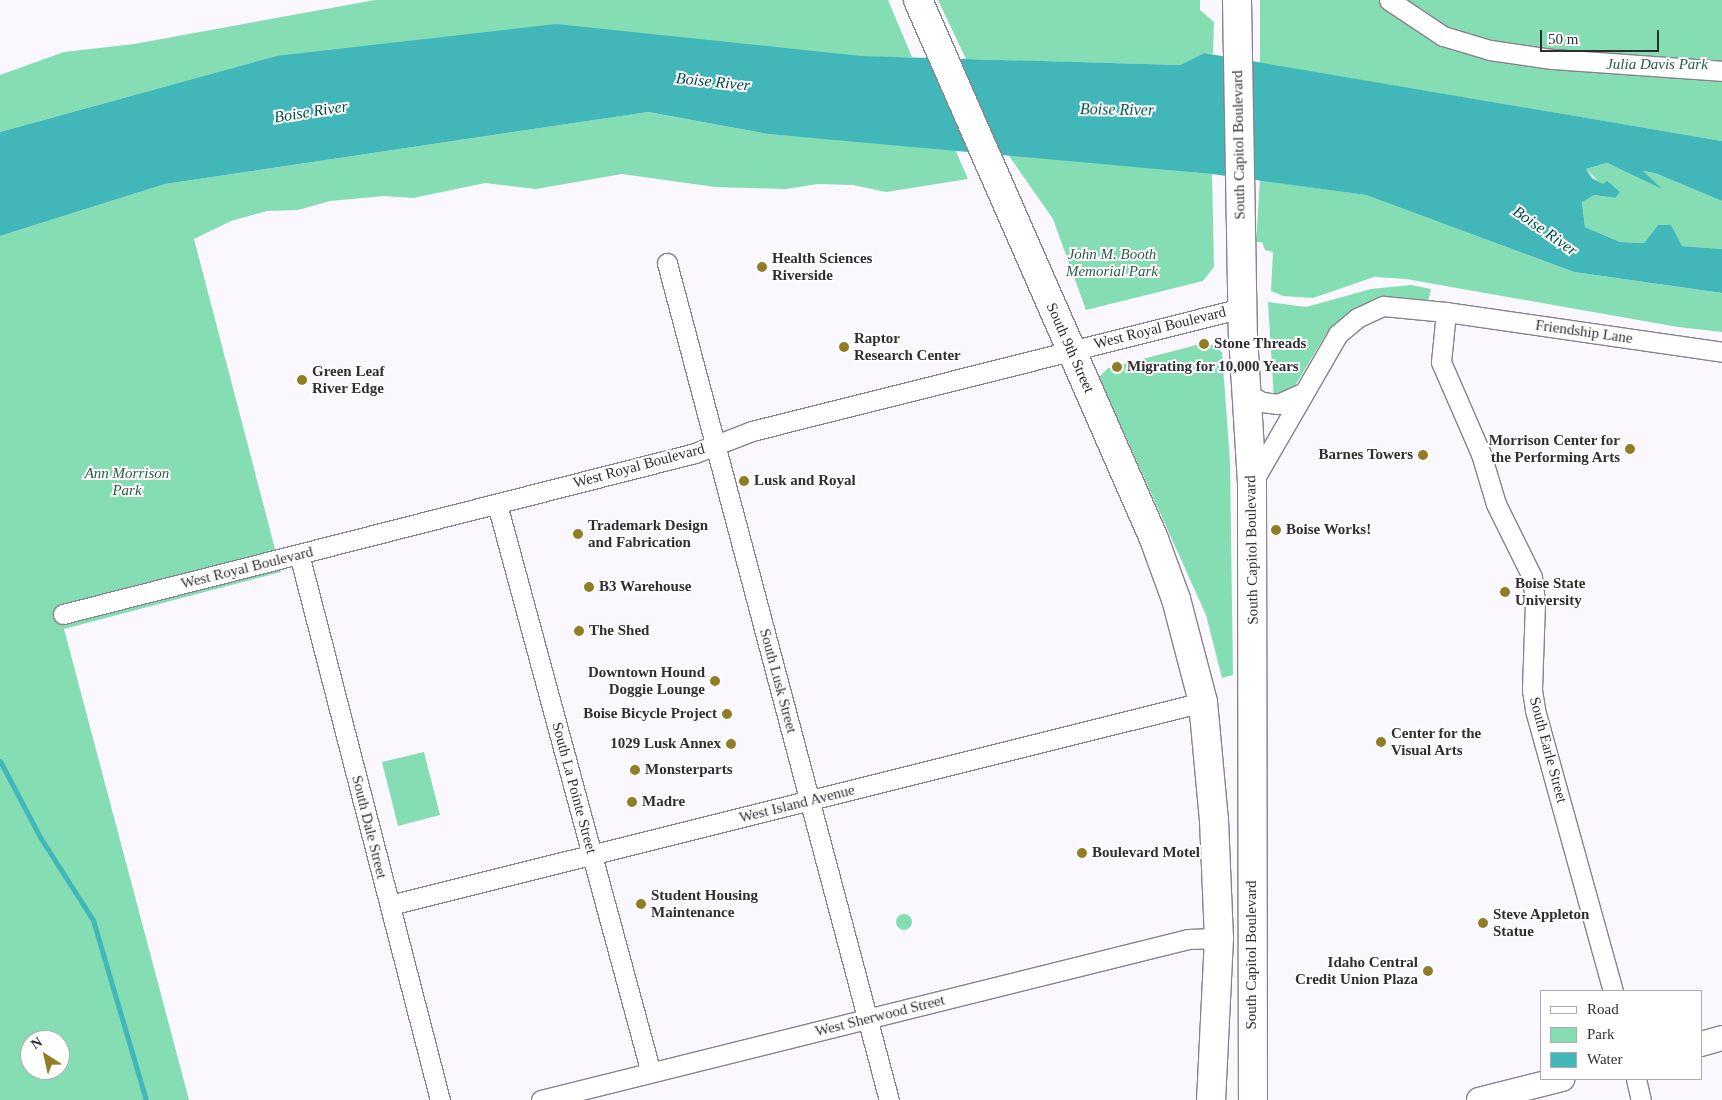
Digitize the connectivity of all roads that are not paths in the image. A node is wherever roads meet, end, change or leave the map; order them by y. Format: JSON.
{"nodes":[{"id":1,"x":918,"y":0,"type":"edge"},
{"id":2,"x":1388,"y":0,"type":"edge"},
{"id":3,"x":1238,"y":12,"type":"edge"},
{"id":4,"x":1722,"y":71,"type":"edge"},
{"id":5,"x":667,"y":263,"type":"dead end"},
{"id":6,"x":1242,"y":308,"type":"junction"},
{"id":7,"x":1446,"y":312,"type":"junction"},
{"id":8,"x":1072,"y":351,"type":"junction"},
{"id":9,"x":1722,"y":352,"type":"edge"},
{"id":10,"x":1246,"y":393,"type":"junction"},
{"id":11,"x":1304,"y":393,"type":"junction"},
{"id":12,"x":715,"y":444,"type":"junction"},
{"id":13,"x":1252,"y":483,"type":"junction"},
{"id":14,"x":497,"y":504,"type":"junction"},
{"id":15,"x":299,"y":554,"type":"junction"},
{"id":16,"x":63,"y":614,"type":"dead end"},
{"id":17,"x":1203,"y":702,"type":"junction"},
{"id":18,"x":810,"y":800,"type":"junction"},
{"id":19,"x":592,"y":855,"type":"junction"},
{"id":20,"x":390,"y":905,"type":"junction"},
{"id":21,"x":1219,"y":938,"type":"junction"},
{"id":22,"x":1613,"y":990,"type":"edge"},
{"id":23,"x":868,"y":1019,"type":"junction"},
{"id":24,"x":1722,"y":1038,"type":"edge"},
{"id":25,"x":1702,"y":1044,"type":"edge"},
{"id":26,"x":651,"y":1073,"type":"junction"},
{"id":27,"x":1558,"y":1080,"type":"edge"},
{"id":28,"x":1636,"y":1080,"type":"edge"},
{"id":29,"x":440,"y":1100,"type":"edge"},
{"id":30,"x":541,"y":1100,"type":"edge"},
{"id":31,"x":889,"y":1100,"type":"edge"},
{"id":32,"x":1212,"y":1100,"type":"edge"},
{"id":33,"x":1253,"y":1100,"type":"edge"},
{"id":34,"x":1479,"y":1100,"type":"edge"},
{"id":35,"x":1641,"y":1100,"type":"edge"}],
"edges":[{"from":1,"to":8,"type":"main road","name":"South 9th Street"},
{"from":2,"to":4,"type":"street"},
{"from":3,"to":6,"type":"main road","name":"South Capitol Boulevard"},
{"from":5,"to":12,"type":"street","name":"South Lusk Street"},
{"from":6,"to":8,"type":"street","name":"West Royal Boulevard"},
{"from":6,"to":10,"type":"main road","name":"South Capitol Boulevard"},
{"from":7,"to":9,"type":"street","name":"Friendship Lane"},
{"from":7,"to":11,"type":"street","name":"Friendship Lane"},
{"from":7,"to":22,"type":"street","name":"South Earle Street"},
{"from":8,"to":12,"type":"street","name":"West Royal Boulevard"},
{"from":8,"to":17,"type":"main road","name":"South 9th Street"},
{"from":10,"to":11,"type":"street"},
{"from":10,"to":13,"type":"main road","name":"South Capitol Boulevard"},
{"from":11,"to":13,"type":"street","name":"Friendship Lane"},
{"from":12,"to":14,"type":"street","name":"West Royal Boulevard"},
{"from":12,"to":18,"type":"street","name":"South Lusk Street"},
{"from":13,"to":33,"type":"main road","name":"South Capitol Boulevard"},
{"from":14,"to":15,"type":"street","name":"West Royal Boulevard"},
{"from":14,"to":19,"type":"street","name":"South La Pointe Street"},
{"from":15,"to":16,"type":"street","name":"West Royal Boulevard"},
{"from":15,"to":20,"type":"street","name":"South Dale Street"},
{"from":17,"to":18,"type":"street","name":"West Island Avenue"},
{"from":17,"to":21,"type":"main road"},
{"from":18,"to":19,"type":"street","name":"West Island Avenue"},
{"from":18,"to":23,"type":"street","name":"South Lusk Street"},
{"from":19,"to":20,"type":"street","name":"West Island Avenue"},
{"from":19,"to":26,"type":"street","name":"South La Pointe Street"},
{"from":20,"to":29,"type":"street","name":"South Dale Street"},
{"from":21,"to":23,"type":"street","name":"West Sherwood Street"},
{"from":21,"to":32,"type":"main road"},
{"from":23,"to":26,"type":"street","name":"West Sherwood Street"},
{"from":23,"to":31,"type":"street","name":"South Lusk Street"},
{"from":24,"to":25,"type":"street"},
{"from":26,"to":30,"type":"street","name":"West Sherwood Street"},
{"from":27,"to":34,"type":"street"},
{"from":28,"to":35,"type":"street"}]}
